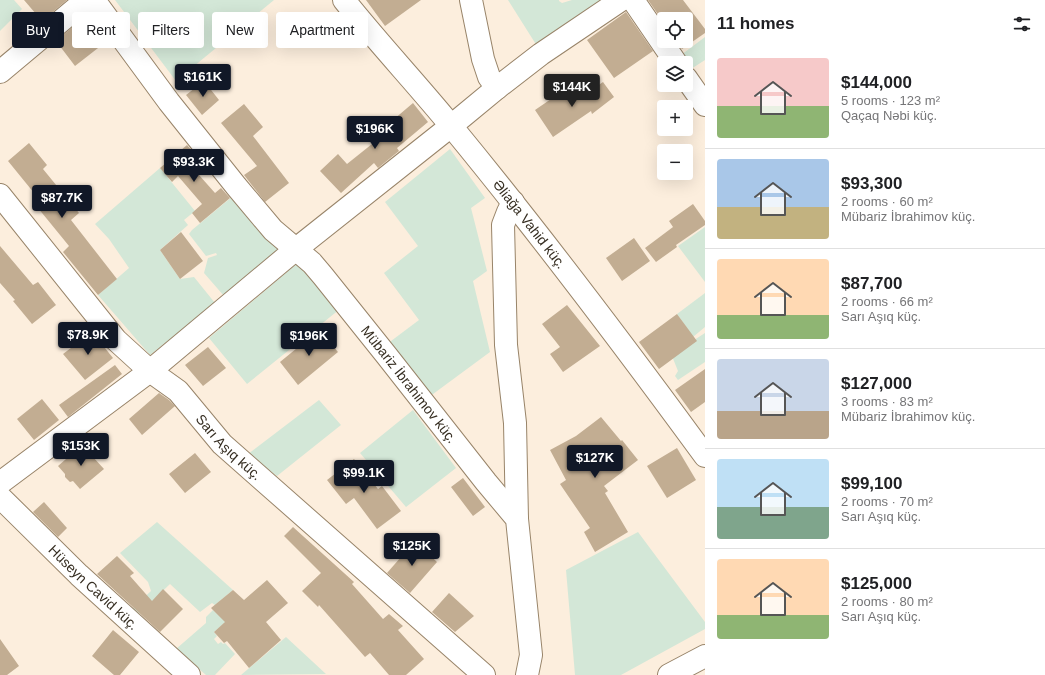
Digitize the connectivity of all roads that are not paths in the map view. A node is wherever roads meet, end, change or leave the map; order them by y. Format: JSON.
{"nodes":[{"id":1,"x":86,"y":0,"type":"edge"},
{"id":2,"x":94,"y":0,"type":"edge"},
{"id":3,"x":344,"y":0,"type":"edge"},
{"id":4,"x":471,"y":0,"type":"edge"},
{"id":5,"x":621,"y":0,"type":"edge"},
{"id":6,"x":633,"y":0,"type":"edge"},
{"id":7,"x":671,"y":56,"type":"edge"},
{"id":8,"x":0,"y":72,"type":"edge"},
{"id":9,"x":497,"y":88,"type":"junction"},
{"id":10,"x":693,"y":88,"type":"edge"},
{"id":11,"x":705,"y":105,"type":"edge"},
{"id":12,"x":451,"y":126,"type":"junction"},
{"id":13,"x":0,"y":196,"type":"edge"},
{"id":14,"x":513,"y":202,"type":"junction"},
{"id":15,"x":296,"y":249,"type":"junction"},
{"id":16,"x":150,"y":371,"type":"junction"},
{"id":17,"x":705,"y":456,"type":"edge"},
{"id":18,"x":0,"y":483,"type":"edge"},
{"id":19,"x":0,"y":497,"type":"edge"},
{"id":20,"x":517,"y":519,"type":"junction"},
{"id":21,"x":705,"y":656,"type":"edge"},
{"id":22,"x":190,"y":675,"type":"edge"},
{"id":23,"x":484,"y":675,"type":"edge"},
{"id":24,"x":527,"y":675,"type":"edge"},
{"id":25,"x":669,"y":675,"type":"edge"}],
"edges":[{"from":1,"to":8,"type":"street"},
{"from":2,"to":15,"type":"street","name":"Mübariz İbrahimov küç."},
{"from":3,"to":12,"type":"street","name":"Əliağa Vahid küç."},
{"from":4,"to":9,"type":"street"},
{"from":5,"to":9,"type":"street"},
{"from":6,"to":7,"type":"street"},
{"from":9,"to":12,"type":"street"},
{"from":10,"to":11,"type":"street"},
{"from":12,"to":14,"type":"street","name":"Əliağa Vahid küç."},
{"from":12,"to":15,"type":"street"},
{"from":13,"to":16,"type":"street","name":"Sarı Aşıq küç."},
{"from":14,"to":17,"type":"street","name":"Əliağa Vahid küç."},
{"from":14,"to":20,"type":"street"},
{"from":15,"to":16,"type":"street"},
{"from":15,"to":20,"type":"street","name":"Mübariz İbrahimov küç."},
{"from":16,"to":18,"type":"street"},
{"from":16,"to":23,"type":"street","name":"Sarı Aşıq küç."},
{"from":19,"to":22,"type":"street","name":"Hüseyn Cavid küç."},
{"from":20,"to":24,"type":"street"},
{"from":21,"to":25,"type":"street"}]}
